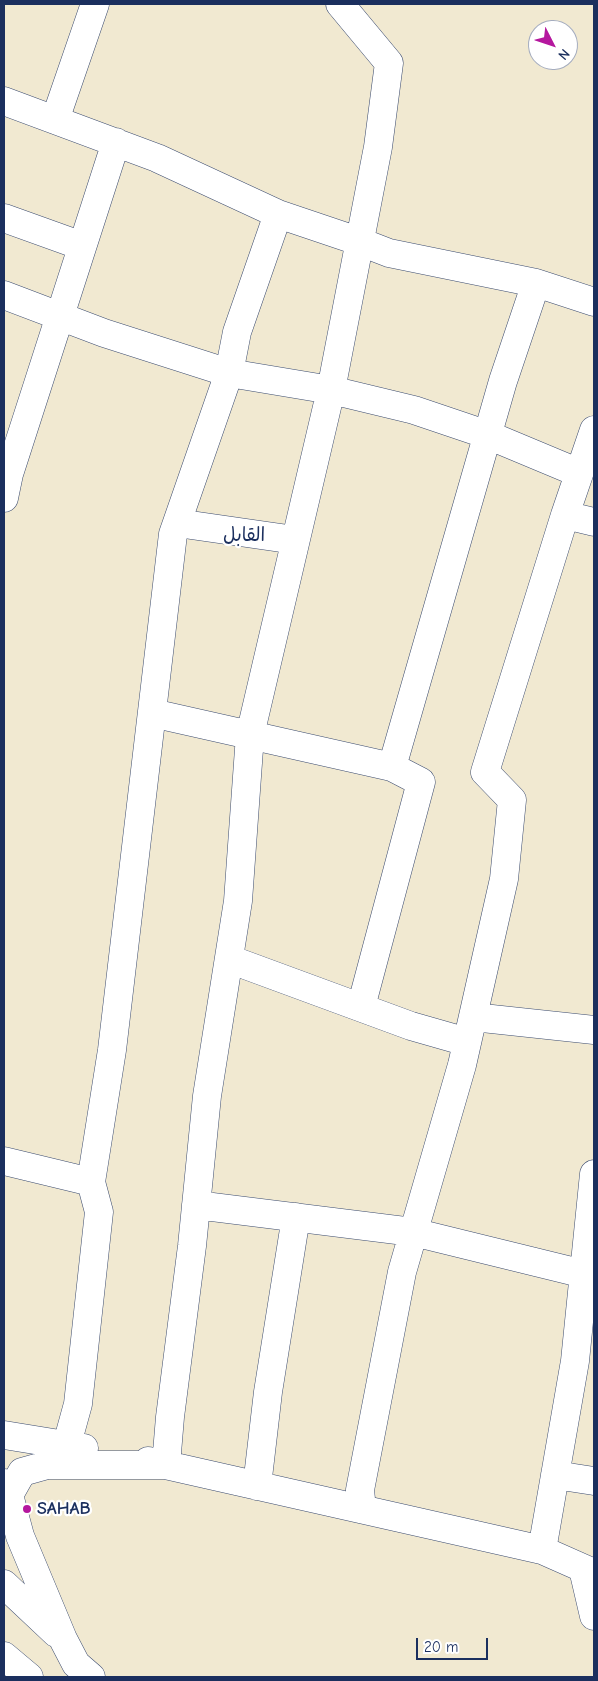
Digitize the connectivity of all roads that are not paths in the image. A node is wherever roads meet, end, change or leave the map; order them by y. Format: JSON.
{"nodes":[{"id":1,"x":95,"y":4,"type":"edge"},
{"id":2,"x":340,"y":4,"type":"edge"},
{"id":3,"x":4,"y":101,"type":"edge"},
{"id":4,"x":55,"y":120,"type":"junction"},
{"id":5,"x":116,"y":142,"type":"junction"},
{"id":6,"x":278,"y":214,"type":"junction"},
{"id":7,"x":4,"y":218,"type":"edge"},
{"id":8,"x":358,"y":241,"type":"junction"},
{"id":9,"x":82,"y":246,"type":"junction"},
{"id":10,"x":536,"y":283,"type":"junction"},
{"id":11,"x":4,"y":295,"type":"edge"},
{"id":12,"x":594,"y":302,"type":"edge"},
{"id":13,"x":59,"y":316,"type":"junction"},
{"id":14,"x":229,"y":373,"type":"junction"},
{"id":15,"x":331,"y":390,"type":"junction"},
{"id":16,"x":594,"y":430,"type":"edge"},
{"id":17,"x":488,"y":435,"type":"junction"},
{"id":18,"x":579,"y":473,"type":"junction"},
{"id":19,"x":4,"y":498,"type":"edge"},
{"id":20,"x":565,"y":515,"type":"junction"},
{"id":21,"x":594,"y":522,"type":"edge"},
{"id":22,"x":177,"y":523,"type":"junction"},
{"id":23,"x":295,"y":540,"type":"junction"},
{"id":24,"x":152,"y":713,"type":"junction"},
{"id":25,"x":250,"y":735,"type":"junction"},
{"id":26,"x":392,"y":766,"type":"junction"},
{"id":27,"x":229,"y":959,"type":"junction"},
{"id":28,"x":361,"y":1008,"type":"junction"},
{"id":29,"x":470,"y":1030,"type":"junction"},
{"id":30,"x":594,"y":1030,"type":"edge"},
{"id":31,"x":4,"y":1161,"type":"edge"},
{"id":32,"x":594,"y":1174,"type":"edge"},
{"id":33,"x":91,"y":1182,"type":"junction"},
{"id":34,"x":196,"y":1204,"type":"junction"},
{"id":35,"x":296,"y":1217,"type":"junction"},
{"id":36,"x":413,"y":1232,"type":"junction"},
{"id":37,"x":584,"y":1274,"type":"junction"},
{"id":38,"x":584,"y":1364,"type":"edge"},
{"id":39,"x":4,"y":1435,"type":"edge"},
{"id":40,"x":67,"y":1444,"type":"junction"},
{"id":41,"x":166,"y":1465,"type":"junction"},
{"id":42,"x":555,"y":1475,"type":"junction"},
{"id":43,"x":594,"y":1481,"type":"edge"},
{"id":44,"x":257,"y":1486,"type":"junction"},
{"id":45,"x":6,"y":1489,"type":"edge"},
{"id":46,"x":362,"y":1510,"type":"junction"},
{"id":47,"x":542,"y":1550,"type":"junction"},
{"id":48,"x":589,"y":1571,"type":"edge"},
{"id":49,"x":4,"y":1584,"type":"edge"},
{"id":50,"x":594,"y":1616,"type":"edge"},
{"id":51,"x":63,"y":1639,"type":"junction"},
{"id":52,"x":4,"y":1656,"type":"edge"},
{"id":53,"x":83,"y":1671,"type":"edge"},
{"id":54,"x":29,"y":1677,"type":"edge"}],
"edges":[{"from":1,"to":4,"type":"street"},
{"from":2,"to":8,"type":"street"},
{"from":3,"to":4,"type":"street"},
{"from":4,"to":5,"type":"street"},
{"from":5,"to":6,"type":"street"},
{"from":5,"to":9,"type":"street"},
{"from":6,"to":8,"type":"street"},
{"from":6,"to":14,"type":"street"},
{"from":7,"to":9,"type":"street"},
{"from":8,"to":10,"type":"street"},
{"from":8,"to":15,"type":"street"},
{"from":9,"to":13,"type":"street"},
{"from":10,"to":12,"type":"street"},
{"from":10,"to":17,"type":"street"},
{"from":11,"to":13,"type":"street"},
{"from":13,"to":14,"type":"street"},
{"from":13,"to":19,"type":"street"},
{"from":14,"to":15,"type":"street"},
{"from":14,"to":22,"type":"street"},
{"from":15,"to":17,"type":"street"},
{"from":15,"to":23,"type":"street"},
{"from":16,"to":18,"type":"street"},
{"from":17,"to":18,"type":"street"},
{"from":17,"to":26,"type":"street"},
{"from":18,"to":20,"type":"street"},
{"from":20,"to":21,"type":"street"},
{"from":20,"to":29,"type":"street"},
{"from":22,"to":23,"type":"street"},
{"from":22,"to":24,"type":"street"},
{"from":23,"to":25,"type":"street"},
{"from":24,"to":25,"type":"street"},
{"from":24,"to":33,"type":"street"},
{"from":25,"to":26,"type":"street"},
{"from":25,"to":27,"type":"street"},
{"from":26,"to":28,"type":"street"},
{"from":27,"to":28,"type":"street"},
{"from":27,"to":34,"type":"street"},
{"from":28,"to":29,"type":"street"},
{"from":29,"to":30,"type":"street"},
{"from":29,"to":36,"type":"street"},
{"from":31,"to":33,"type":"street"},
{"from":32,"to":37,"type":"street"},
{"from":33,"to":40,"type":"street"},
{"from":34,"to":35,"type":"street"},
{"from":34,"to":41,"type":"street"},
{"from":35,"to":36,"type":"street"},
{"from":35,"to":44,"type":"street"},
{"from":36,"to":37,"type":"street"},
{"from":36,"to":46,"type":"street"},
{"from":37,"to":38,"type":"street"},
{"from":38,"to":42,"type":"street"},
{"from":39,"to":40,"type":"street"},
{"from":40,"to":41,"type":"street"},
{"from":41,"to":44,"type":"street"},
{"from":41,"to":45,"type":"street"},
{"from":42,"to":43,"type":"street"},
{"from":42,"to":47,"type":"street"},
{"from":44,"to":46,"type":"street"},
{"from":45,"to":51,"type":"street"},
{"from":46,"to":47,"type":"street"},
{"from":47,"to":48,"type":"street"},
{"from":48,"to":50,"type":"street"},
{"from":49,"to":51,"type":"street"},
{"from":51,"to":53,"type":"street"},
{"from":52,"to":54,"type":"street"}]}
